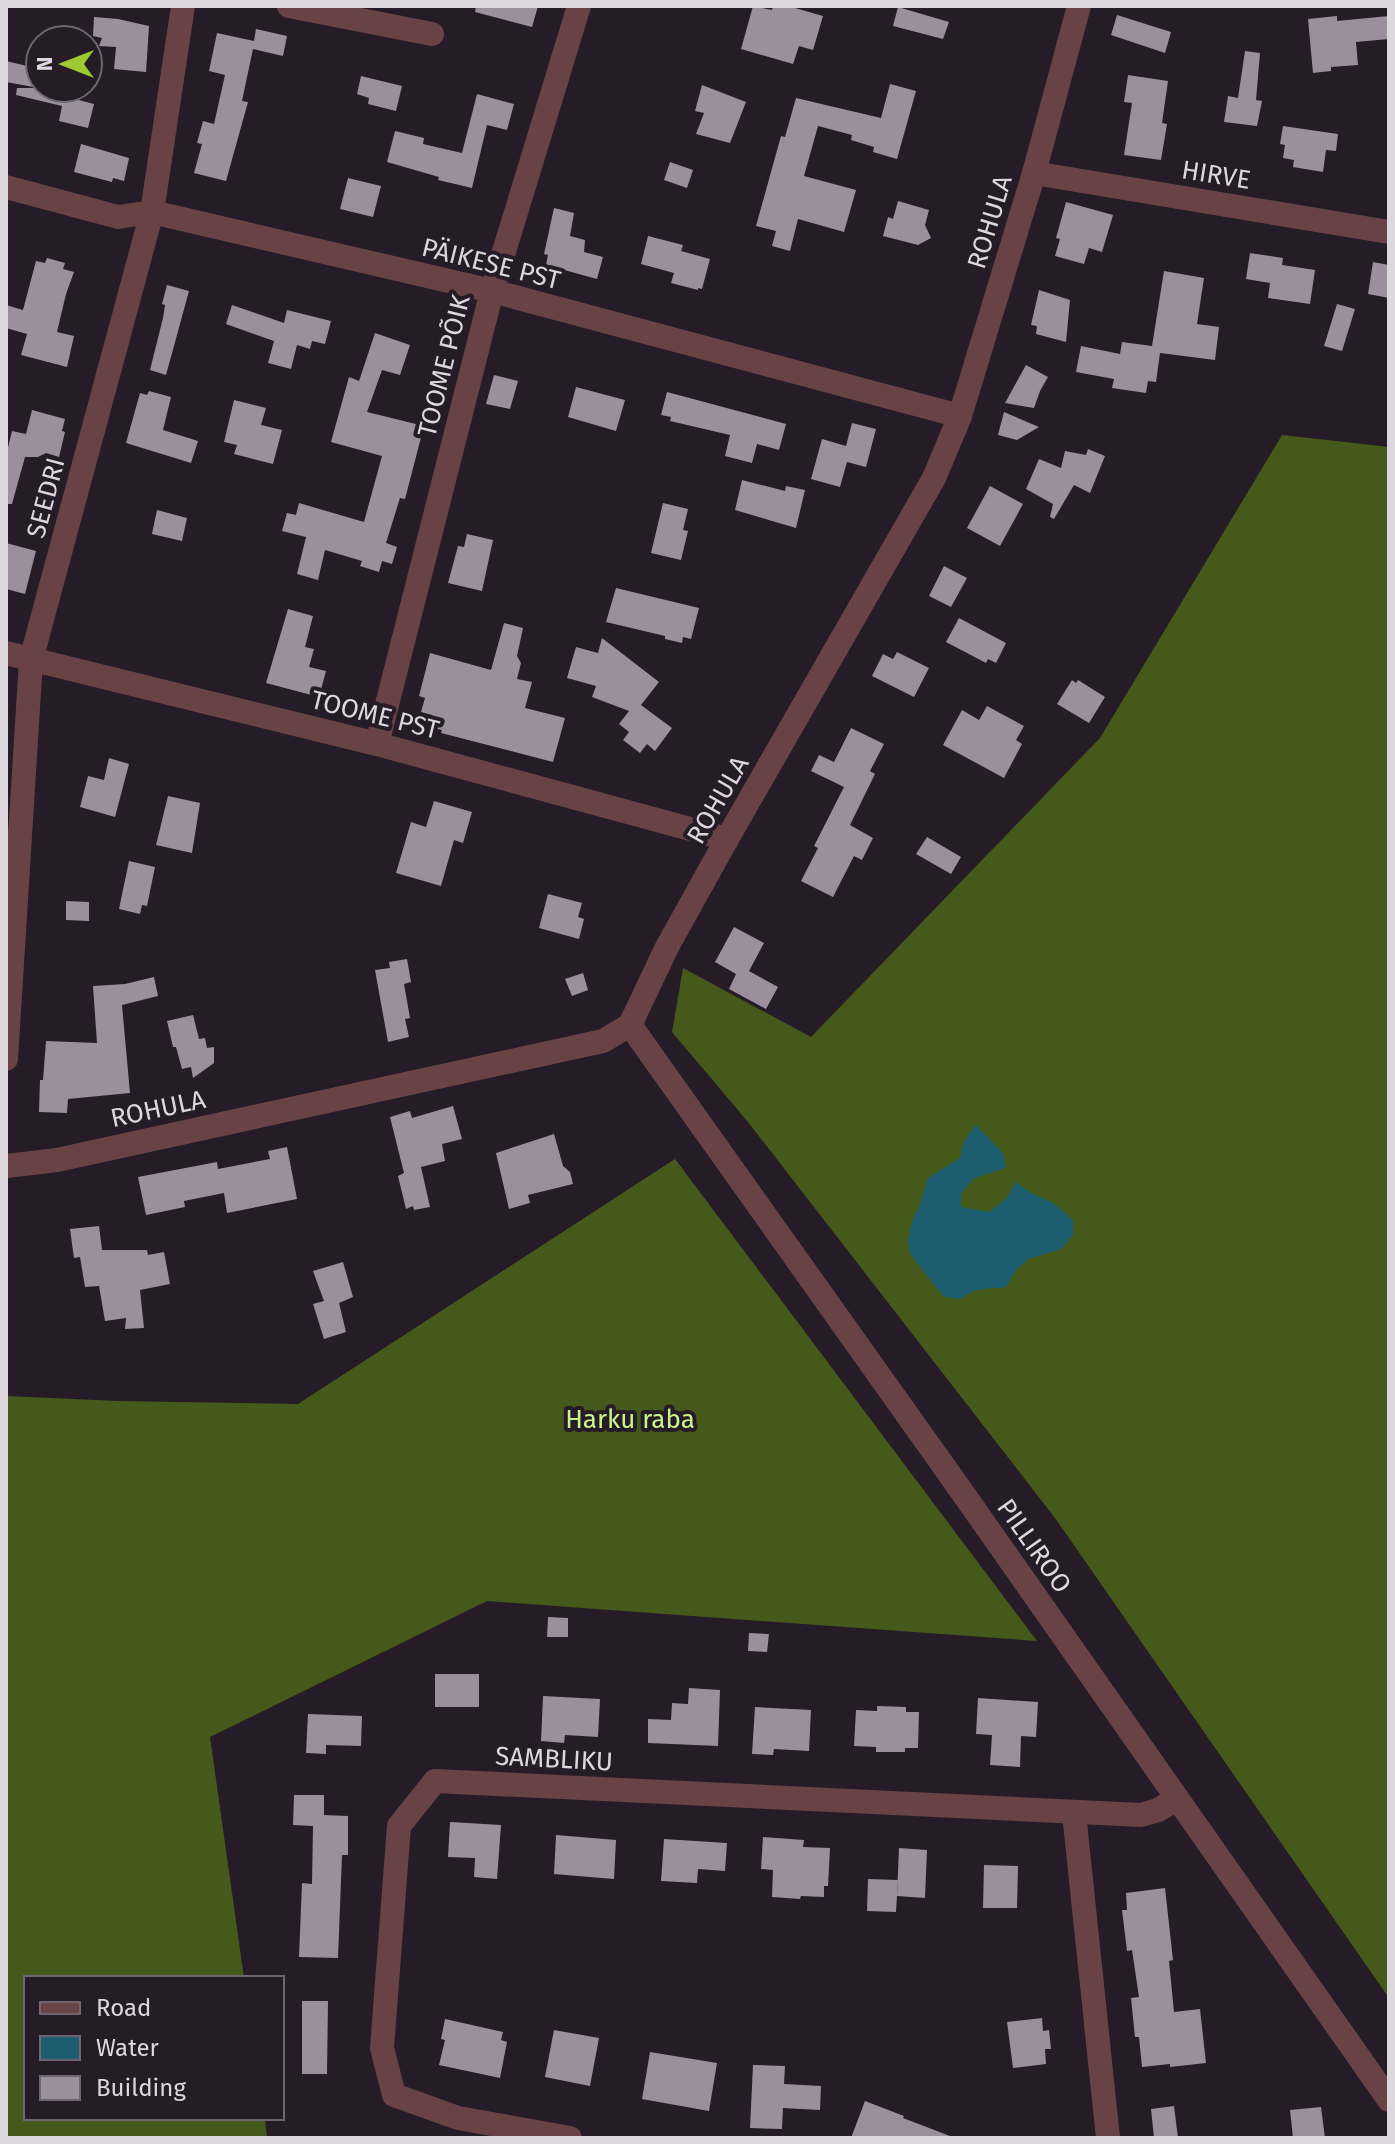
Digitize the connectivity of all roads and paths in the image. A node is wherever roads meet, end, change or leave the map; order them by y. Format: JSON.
{"nodes":[{"id":1,"x":183,"y":6,"type":"edge"},
{"id":2,"x":289,"y":6,"type":"edge"},
{"id":3,"x":579,"y":6,"type":"edge"},
{"id":4,"x":1079,"y":6,"type":"edge"},
{"id":5,"x":432,"y":34,"type":"dead end"},
{"id":6,"x":1034,"y":173,"type":"junction"},
{"id":7,"x":6,"y":187,"type":"edge"},
{"id":8,"x":152,"y":212,"type":"junction"},
{"id":9,"x":1389,"y":232,"type":"edge"},
{"id":10,"x":492,"y":291,"type":"junction"},
{"id":11,"x":960,"y":416,"type":"junction"},
{"id":12,"x":6,"y":653,"type":"edge"},
{"id":13,"x":31,"y":660,"type":"junction"},
{"id":14,"x":377,"y":744,"type":"junction"},
{"id":15,"x":727,"y":839,"type":"junction"},
{"id":16,"x":630,"y":1025,"type":"junction"},
{"id":17,"x":6,"y":1059,"type":"edge"},
{"id":18,"x":6,"y":1166,"type":"edge"},
{"id":19,"x":1177,"y":1799,"type":"junction"},
{"id":20,"x":1074,"y":1813,"type":"junction"},
{"id":21,"x":1389,"y":2100,"type":"edge"},
{"id":22,"x":570,"y":2138,"type":"edge"},
{"id":23,"x":1108,"y":2138,"type":"edge"}],
"edges":[{"from":1,"to":8,"type":"street","name":"SEEDRI"},
{"from":2,"to":5,"type":"street"},
{"from":3,"to":10,"type":"street","name":"TOOME PÕIK"},
{"from":4,"to":6,"type":"street","name":"ROHULA"},
{"from":6,"to":9,"type":"street","name":"HIRVE"},
{"from":6,"to":11,"type":"street","name":"ROHULA"},
{"from":7,"to":8,"type":"street","name":"PÄIKESE PST"},
{"from":8,"to":10,"type":"street","name":"PÄIKESE PST"},
{"from":8,"to":13,"type":"street","name":"SEEDRI"},
{"from":10,"to":11,"type":"street","name":"PÄIKESE PST"},
{"from":10,"to":14,"type":"street","name":"TOOME PÕIK"},
{"from":11,"to":15,"type":"street","name":"ROHULA"},
{"from":12,"to":13,"type":"street","name":"TOOME PST"},
{"from":13,"to":14,"type":"street","name":"TOOME PST"},
{"from":13,"to":17,"type":"street","name":"SEEDRI"},
{"from":14,"to":15,"type":"street","name":"TOOME PST"},
{"from":15,"to":16,"type":"street","name":"ROHULA"},
{"from":16,"to":18,"type":"street","name":"ROHULA"},
{"from":16,"to":19,"type":"street","name":"PILLIROO"},
{"from":19,"to":20,"type":"street","name":"SAMBLIKU"},
{"from":19,"to":21,"type":"street","name":"PILLIROO"},
{"from":20,"to":22,"type":"street","name":"SAMBLIKU"},
{"from":20,"to":23,"type":"street"}]}
